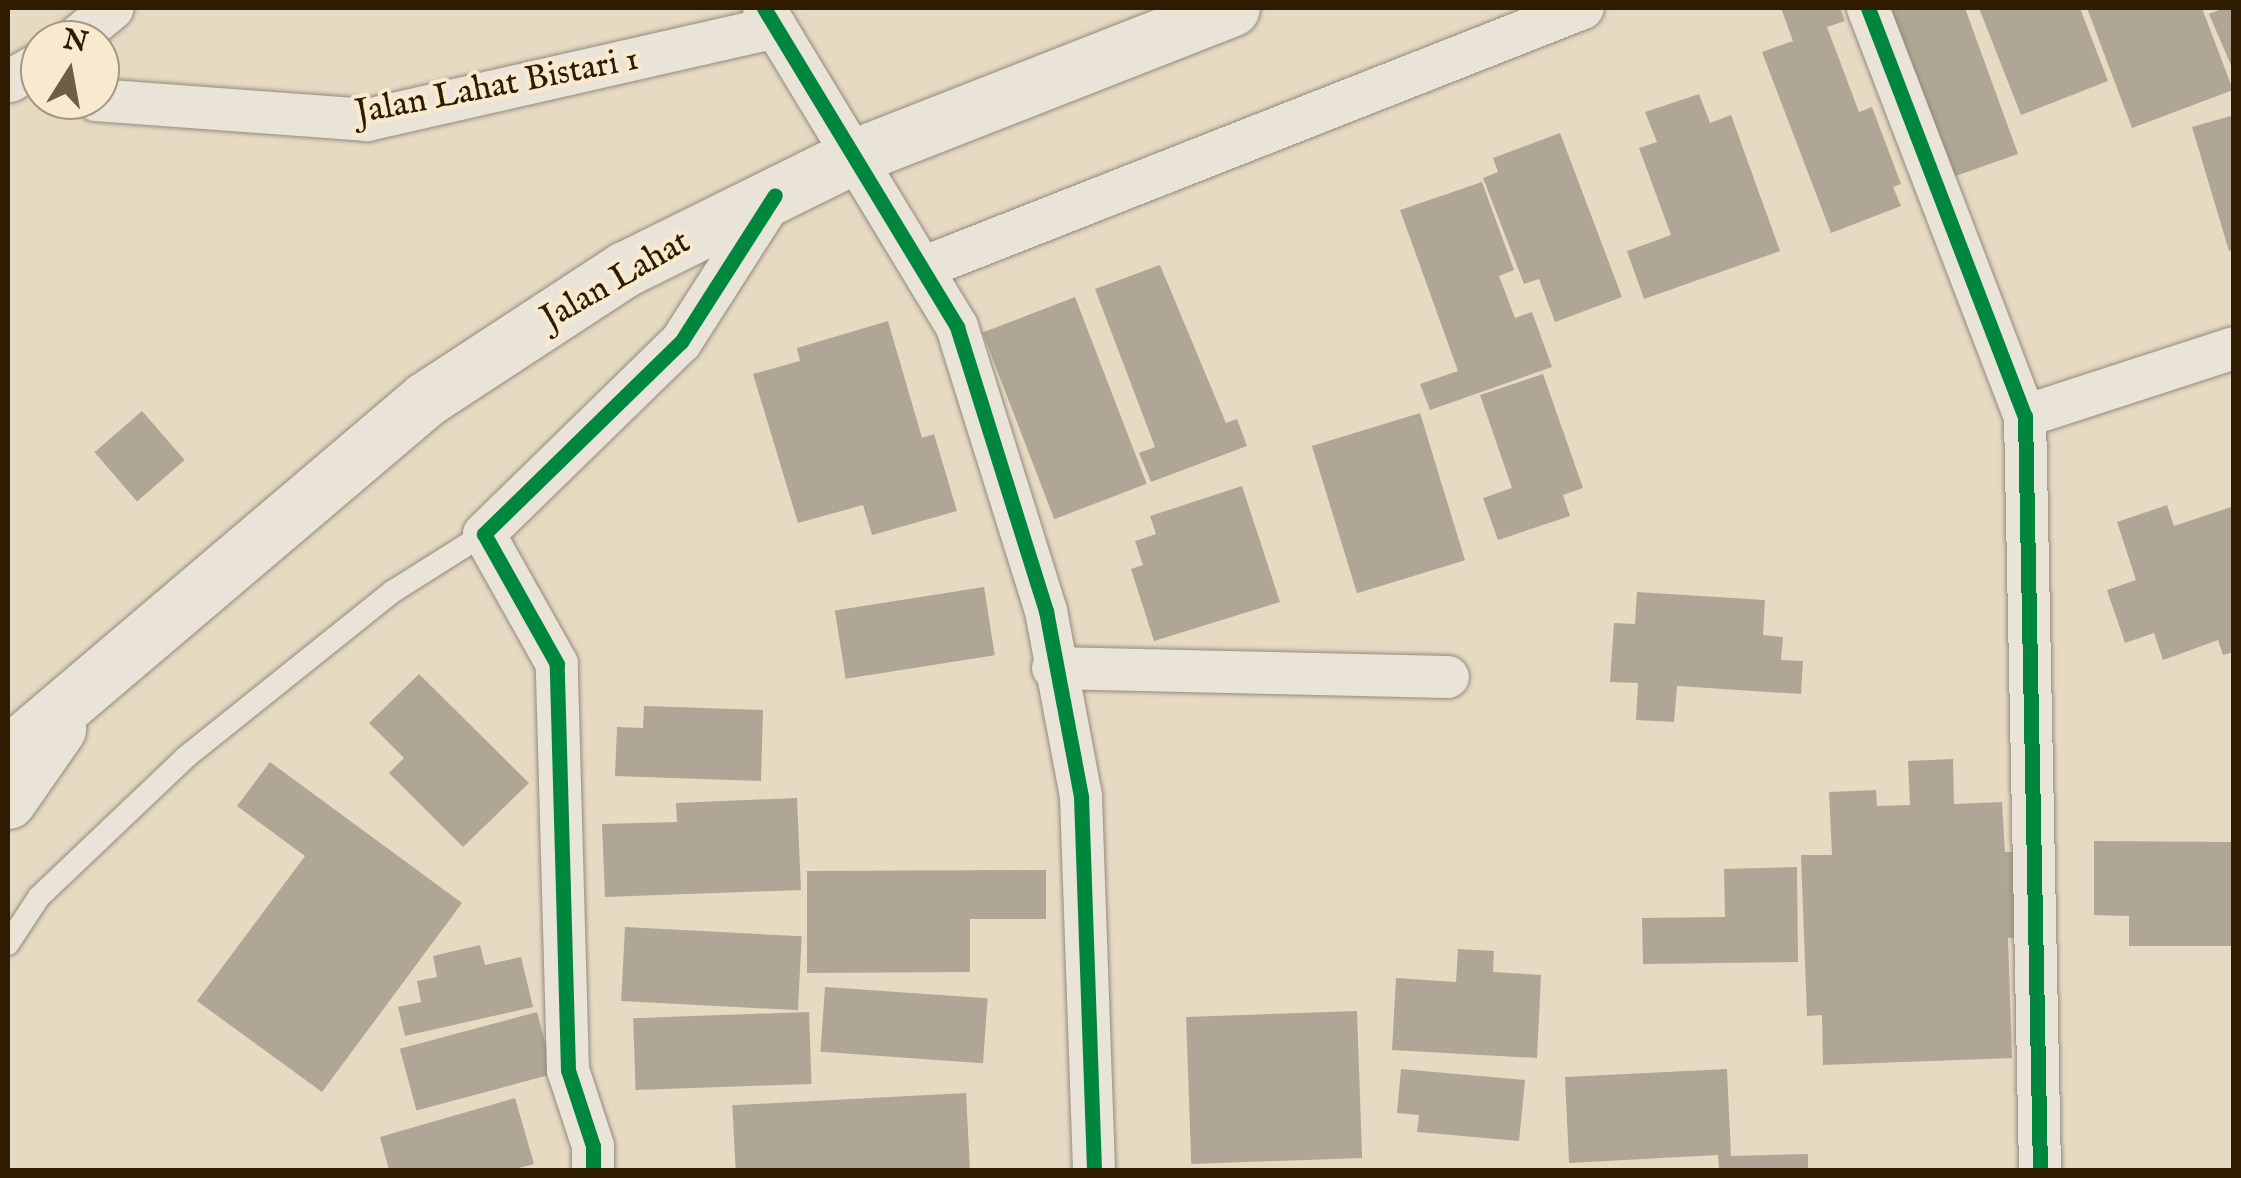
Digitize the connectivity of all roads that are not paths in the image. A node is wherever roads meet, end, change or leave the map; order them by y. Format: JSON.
{"nodes":[{"id":1,"x":1232,"y":8,"type":"edge"},
{"id":2,"x":1583,"y":8,"type":"edge"},
{"id":3,"x":1868,"y":8,"type":"edge"},
{"id":4,"x":770,"y":17,"type":"edge"},
{"id":5,"x":120,"y":102,"type":"edge"},
{"id":6,"x":850,"y":158,"type":"junction"},
{"id":7,"x":776,"y":195,"type":"junction"},
{"id":8,"x":925,"y":268,"type":"junction"},
{"id":9,"x":2234,"y":348,"type":"edge"},
{"id":10,"x":2026,"y":416,"type":"junction"},
{"id":11,"x":484,"y":534,"type":"junction"},
{"id":12,"x":1053,"y":668,"type":"junction"},
{"id":13,"x":1448,"y":677,"type":"dead end"},
{"id":14,"x":82,"y":694,"type":"junction"},
{"id":15,"x":8,"y":754,"type":"edge"},
{"id":16,"x":8,"y":801,"type":"edge"},
{"id":17,"x":8,"y":944,"type":"edge"},
{"id":18,"x":593,"y":1170,"type":"edge"},
{"id":19,"x":1094,"y":1170,"type":"edge"},
{"id":20,"x":2040,"y":1170,"type":"edge"}],
"edges":[{"from":1,"to":6,"type":"main road","name":"Jalan Lahat"},
{"from":2,"to":8,"type":"street"},
{"from":3,"to":10,"type":"street"},
{"from":4,"to":5,"type":"street","name":"Jalan Lahat Bistari 1"},
{"from":4,"to":6,"type":"street"},
{"from":6,"to":7,"type":"main road","name":"Jalan Lahat"},
{"from":6,"to":8,"type":"street"},
{"from":7,"to":11,"type":"street"},
{"from":7,"to":14,"type":"main road","name":"Jalan Lahat"},
{"from":8,"to":12,"type":"street"},
{"from":9,"to":10,"type":"street"},
{"from":10,"to":20,"type":"street"},
{"from":11,"to":17,"type":"lane"},
{"from":11,"to":18,"type":"street"},
{"from":12,"to":13,"type":"street"},
{"from":12,"to":19,"type":"street"},
{"from":14,"to":15,"type":"main road","name":"Jalan Lahat"},
{"from":14,"to":16,"type":"main road","name":"Jalan Lahat"}]}
